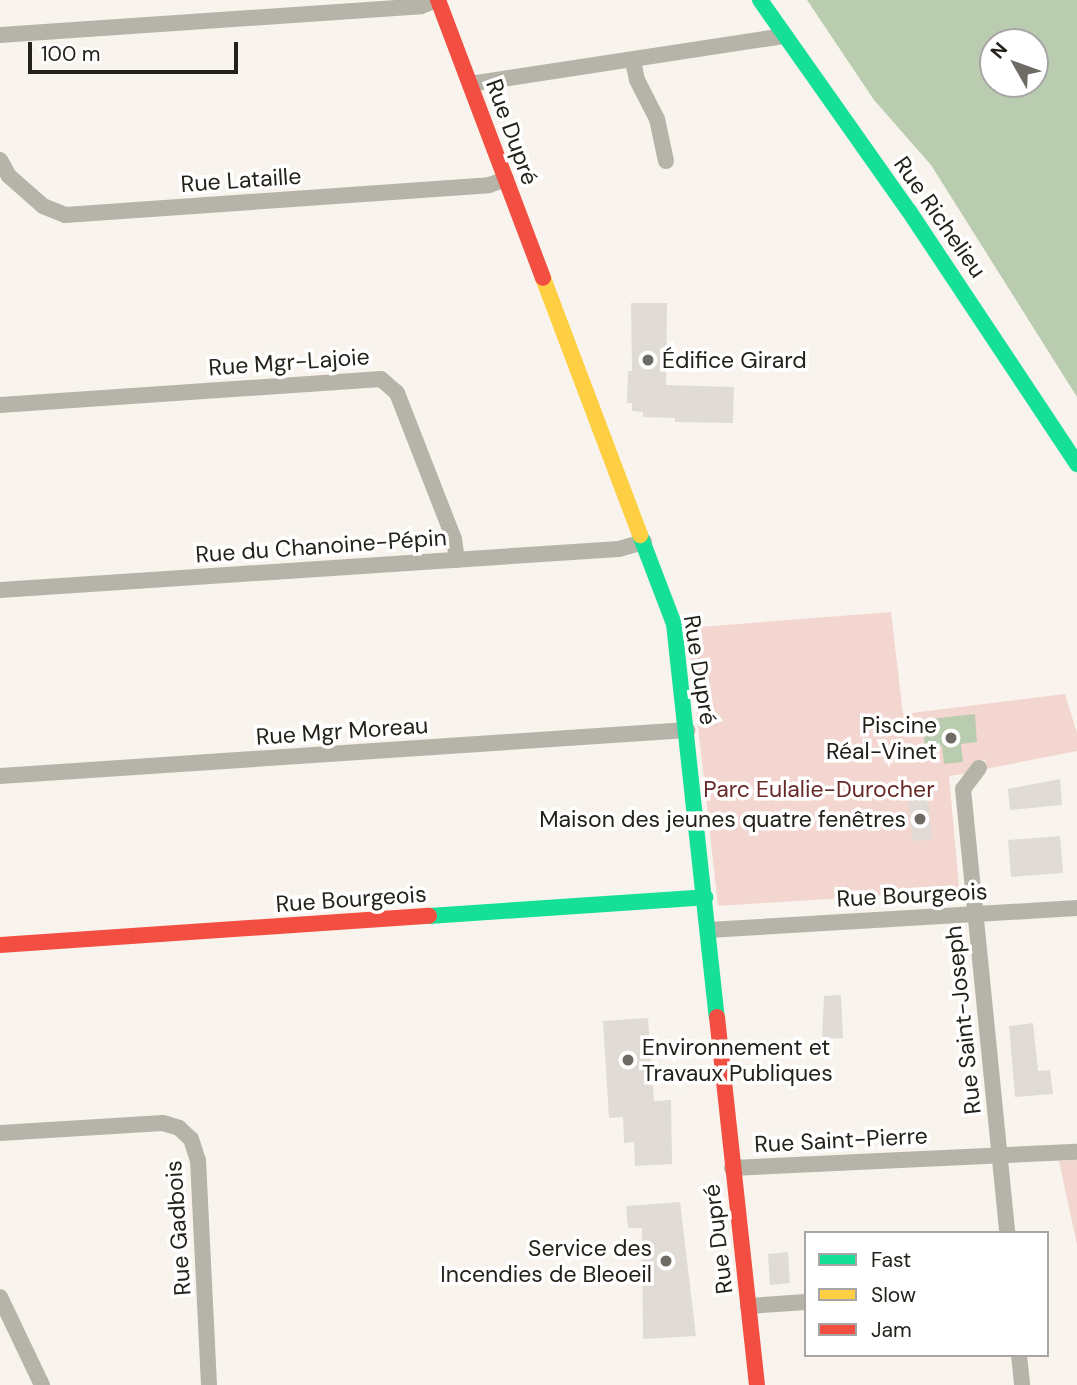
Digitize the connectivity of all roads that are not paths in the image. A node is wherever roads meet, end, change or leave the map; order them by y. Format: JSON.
{"nodes":[{"id":1,"x":438,"y":0,"type":"edge"},
{"id":2,"x":760,"y":0,"type":"edge"},
{"id":3,"x":0,"y":35,"type":"edge"},
{"id":4,"x":785,"y":36,"type":"junction"},
{"id":5,"x":634,"y":61,"type":"junction"},
{"id":6,"x":470,"y":84,"type":"junction"},
{"id":7,"x":0,"y":161,"type":"edge"},
{"id":8,"x":666,"y":161,"type":"dead end"},
{"id":9,"x":506,"y":179,"type":"junction"},
{"id":10,"x":0,"y":405,"type":"edge"},
{"id":11,"x":1077,"y":464,"type":"edge"},
{"id":12,"x":644,"y":542,"type":"junction"},
{"id":13,"x":457,"y":560,"type":"junction"},
{"id":14,"x":0,"y":590,"type":"edge"},
{"id":15,"x":687,"y":730,"type":"junction"},
{"id":16,"x":979,"y":768,"type":"dead end"},
{"id":17,"x":0,"y":776,"type":"edge"},
{"id":18,"x":705,"y":897,"type":"junction"},
{"id":19,"x":1077,"y":908,"type":"edge"},
{"id":20,"x":975,"y":916,"type":"junction"},
{"id":21,"x":708,"y":930,"type":"junction"},
{"id":22,"x":0,"y":945,"type":"edge"},
{"id":23,"x":0,"y":1133,"type":"edge"},
{"id":24,"x":1077,"y":1152,"type":"edge"},
{"id":25,"x":999,"y":1154,"type":"junction"},
{"id":26,"x":732,"y":1168,"type":"junction"},
{"id":27,"x":1006,"y":1231,"type":"edge"},
{"id":28,"x":0,"y":1297,"type":"edge"},
{"id":29,"x":804,"y":1302,"type":"edge"},
{"id":30,"x":748,"y":1306,"type":"junction"},
{"id":31,"x":1018,"y":1357,"type":"edge"},
{"id":32,"x":42,"y":1385,"type":"edge"},
{"id":33,"x":209,"y":1385,"type":"edge"},
{"id":34,"x":757,"y":1385,"type":"edge"},
{"id":35,"x":1021,"y":1385,"type":"edge"}],
"edges":[{"from":1,"to":3,"type":"street"},
{"from":1,"to":6,"type":"street","name":"Rue Dupré"},
{"from":2,"to":4,"type":"street","name":"Rue Richelieu"},
{"from":4,"to":5,"type":"street"},
{"from":4,"to":11,"type":"street","name":"Rue Richelieu"},
{"from":5,"to":6,"type":"street"},
{"from":5,"to":8,"type":"street"},
{"from":6,"to":9,"type":"street","name":"Rue Dupré"},
{"from":7,"to":9,"type":"street","name":"Rue Lataille"},
{"from":9,"to":12,"type":"street","name":"Rue Dupré"},
{"from":10,"to":13,"type":"street","name":"Rue Mgr-Lajoie"},
{"from":12,"to":13,"type":"street","name":"Rue du Chanoine-Pépin"},
{"from":12,"to":15,"type":"street","name":"Rue Dupré"},
{"from":13,"to":14,"type":"street","name":"Rue du Chanoine-Pépin"},
{"from":15,"to":17,"type":"street","name":"Rue Mgr Moreau"},
{"from":15,"to":18,"type":"street","name":"Rue Dupré"},
{"from":16,"to":20,"type":"street","name":"Rue Saint-Joseph"},
{"from":18,"to":21,"type":"street","name":"Rue Dupré"},
{"from":18,"to":22,"type":"street","name":"Rue Bourgeois"},
{"from":19,"to":20,"type":"street","name":"Rue Bourgeois"},
{"from":20,"to":21,"type":"street","name":"Rue Bourgeois"},
{"from":20,"to":25,"type":"street","name":"Rue Saint-Joseph"},
{"from":21,"to":26,"type":"street","name":"Rue Dupré"},
{"from":23,"to":33,"type":"street","name":"Rue Gadbois"},
{"from":24,"to":25,"type":"street","name":"Rue Saint-Pierre"},
{"from":25,"to":26,"type":"street","name":"Rue Saint-Pierre"},
{"from":25,"to":27,"type":"street","name":"Rue Saint-Joseph"},
{"from":26,"to":30,"type":"street","name":"Rue Dupré"},
{"from":28,"to":32,"type":"street"},
{"from":29,"to":30,"type":"street"},
{"from":30,"to":34,"type":"street","name":"Rue Dupré"},
{"from":31,"to":35,"type":"street"}]}
